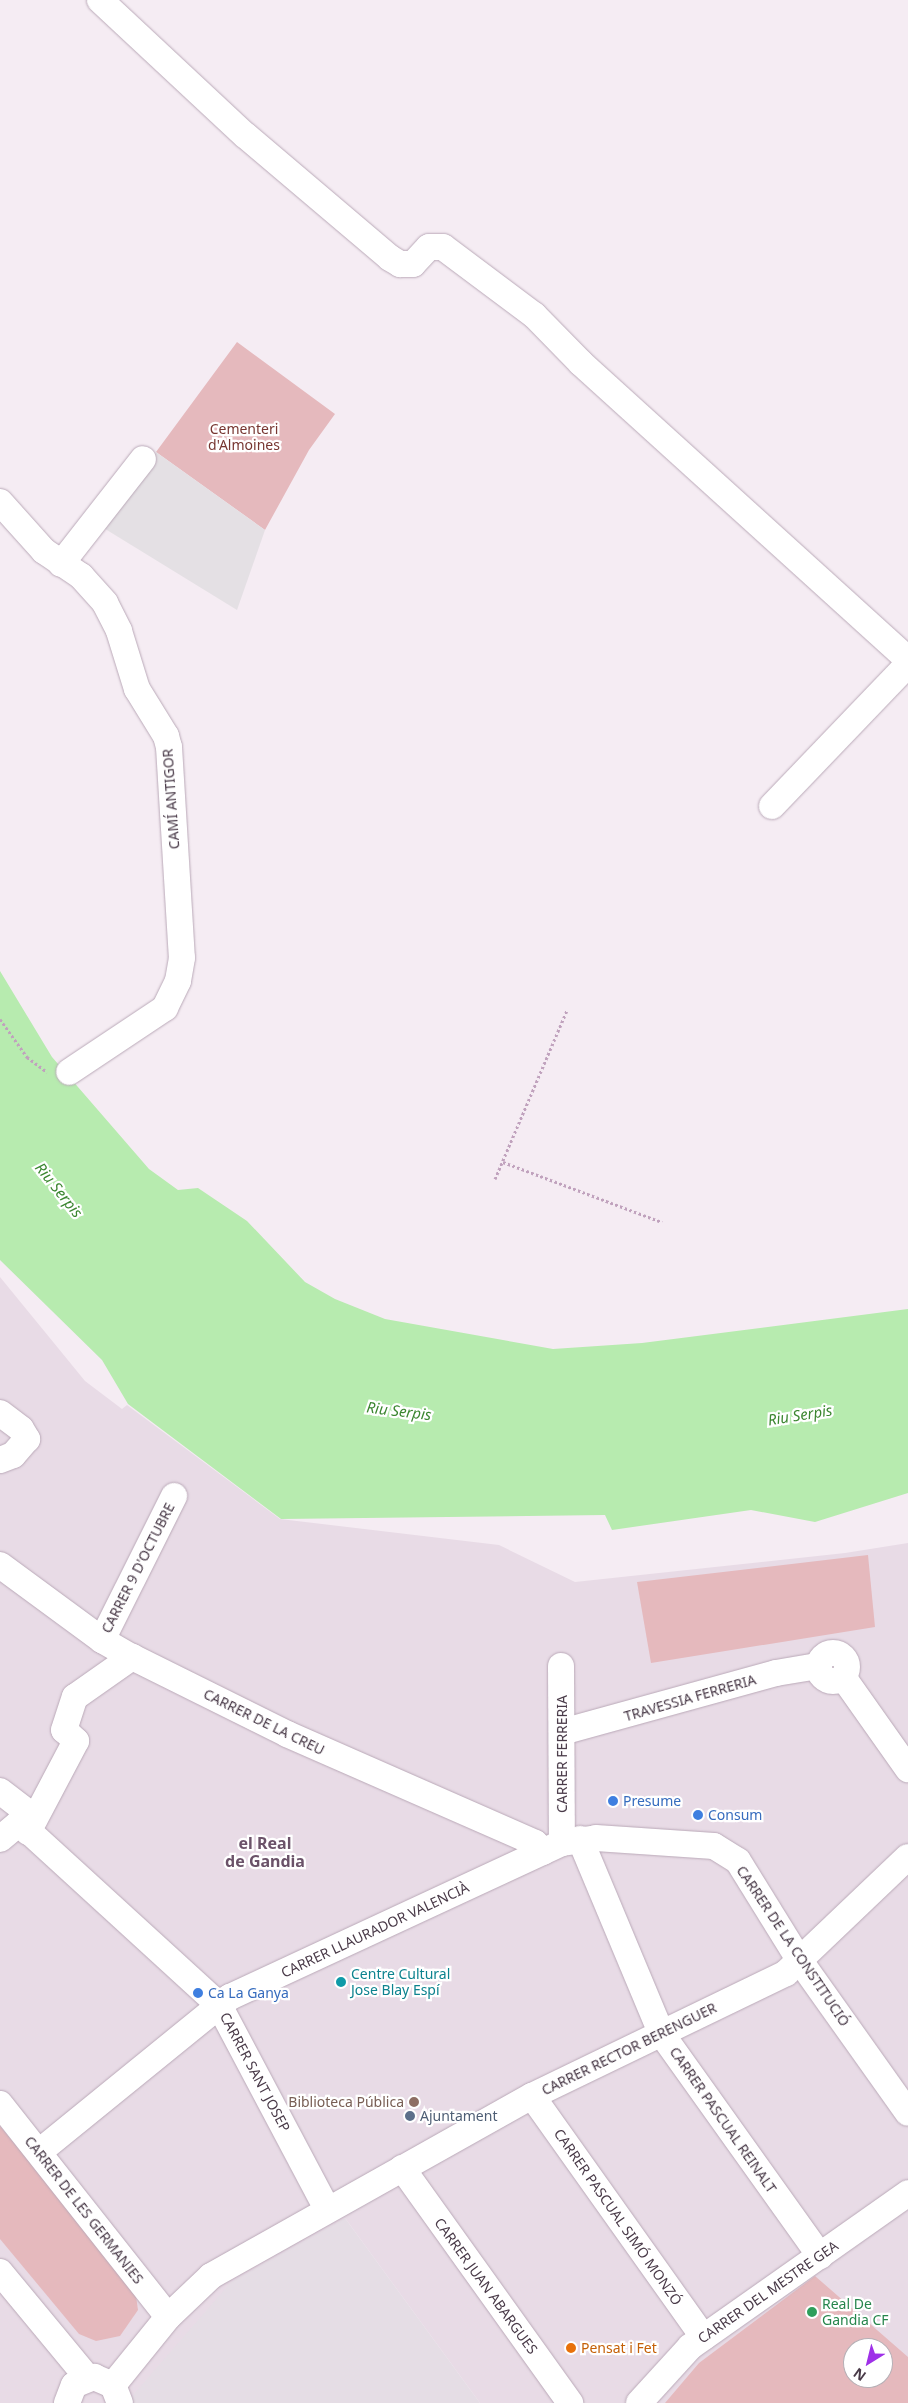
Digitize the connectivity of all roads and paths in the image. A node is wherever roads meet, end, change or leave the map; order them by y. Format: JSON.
{"nodes":[{"id":1,"x":100,"y":0,"type":"edge"},
{"id":2,"x":143,"y":459,"type":"dead end"},
{"id":3,"x":0,"y":502,"type":"edge"},
{"id":4,"x":62,"y":564,"type":"junction"},
{"id":5,"x":908,"y":660,"type":"edge"},
{"id":6,"x":908,"y":664,"type":"edge"},
{"id":7,"x":772,"y":806,"type":"dead end"},
{"id":8,"x":567,"y":1010,"type":"dead end"},
{"id":9,"x":0,"y":1019,"type":"edge"},
{"id":10,"x":69,"y":1072,"type":"joint"},
{"id":11,"x":503,"y":1162,"type":"junction"},
{"id":12,"x":495,"y":1179,"type":"dead end"},
{"id":13,"x":662,"y":1222,"type":"dead end"},
{"id":14,"x":0,"y":1413,"type":"edge"},
{"id":15,"x":0,"y":1460,"type":"edge"},
{"id":16,"x":174,"y":1496,"type":"dead end"},
{"id":17,"x":1,"y":1566,"type":"edge"},
{"id":18,"x":102,"y":1640,"type":"junction"},
{"id":19,"x":132,"y":1657,"type":"junction"},
{"id":20,"x":561,"y":1666,"type":"dead end"},
{"id":21,"x":562,"y":1732,"type":"junction"},
{"id":22,"x":908,"y":1768,"type":"edge"},
{"id":23,"x":0,"y":1791,"type":"edge"},
{"id":24,"x":32,"y":1825,"type":"junction"},
{"id":25,"x":0,"y":1839,"type":"edge"},
{"id":26,"x":562,"y":1845,"type":"junction"},
{"id":27,"x":908,"y":1857,"type":"edge"},
{"id":28,"x":800,"y":1961,"type":"junction"},
{"id":29,"x":219,"y":2005,"type":"junction"},
{"id":30,"x":661,"y":2033,"type":"junction"},
{"id":31,"x":532,"y":2096,"type":"junction"},
{"id":32,"x":0,"y":2104,"type":"edge"},
{"id":33,"x":908,"y":2113,"type":"edge"},
{"id":34,"x":40,"y":2152,"type":"junction"},
{"id":35,"x":402,"y":2168,"type":"junction"},
{"id":36,"x":908,"y":2192,"type":"edge"},
{"id":37,"x":327,"y":2209,"type":"junction"},
{"id":38,"x":820,"y":2256,"type":"junction"},
{"id":39,"x":0,"y":2272,"type":"edge"},
{"id":40,"x":0,"y":2296,"type":"edge"},
{"id":41,"x":168,"y":2317,"type":"junction"},
{"id":42,"x":704,"y":2337,"type":"junction"},
{"id":43,"x":76,"y":2388,"type":"edge"},
{"id":44,"x":116,"y":2394,"type":"edge"},
{"id":45,"x":570,"y":2403,"type":"edge"},
{"id":46,"x":639,"y":2403,"type":"edge"}],
"edges":[{"from":1,"to":5,"type":"street"},
{"from":2,"to":4,"type":"street"},
{"from":3,"to":4,"type":"street","name":"CAMÍ ANTIGOR"},
{"from":4,"to":10,"type":"street","name":"CAMÍ ANTIGOR"},
{"from":6,"to":7,"type":"street"},
{"from":8,"to":11,"type":"path"},
{"from":9,"to":10,"type":"path"},
{"from":11,"to":12,"type":"path"},
{"from":11,"to":13,"type":"path"},
{"from":14,"to":15,"type":"street"},
{"from":16,"to":18,"type":"street","name":"CARRER 9 D'OCTUBRE"},
{"from":17,"to":18,"type":"street","name":"CARRER DE LA CREU"},
{"from":18,"to":19,"type":"street","name":"CARRER DE LA CREU"},
{"from":19,"to":24,"type":"street"},
{"from":19,"to":26,"type":"street","name":"CARRER DE LA CREU"},
{"from":20,"to":21,"type":"street","name":"CARRER FERRERIA"},
{"from":21,"to":22,"type":"street","name":"TRAVESSIA FERRERIA"},
{"from":21,"to":26,"type":"street","name":"CARRER FERRERIA"},
{"from":23,"to":24,"type":"street","name":"CARRER SANT JOSEP"},
{"from":24,"to":25,"type":"street"},
{"from":24,"to":29,"type":"street","name":"CARRER SANT JOSEP"},
{"from":26,"to":28,"type":"street","name":"CARRER DE LA CONSTITUCIÓ"},
{"from":26,"to":29,"type":"street","name":"CARRER LLAURADOR VALENCIÀ"},
{"from":26,"to":30,"type":"street","name":"CARRER PASCUAL REINALT"},
{"from":27,"to":28,"type":"street","name":"CARRER RECTOR BERENGUER"},
{"from":28,"to":30,"type":"street","name":"CARRER RECTOR BERENGUER"},
{"from":28,"to":33,"type":"street","name":"CARRER DE LA CONSTITUCIÓ"},
{"from":29,"to":34,"type":"street","name":"CARRER LLAURADOR VALENCIÀ"},
{"from":29,"to":37,"type":"street","name":"CARRER SANT JOSEP"},
{"from":30,"to":31,"type":"street","name":"CARRER RECTOR BERENGUER"},
{"from":30,"to":38,"type":"street","name":"CARRER PASCUAL REINALT"},
{"from":31,"to":35,"type":"street","name":"CARRER RECTOR BERENGUER"},
{"from":31,"to":42,"type":"street","name":"CARRER PASCUAL SIMÓ MONZÓ"},
{"from":32,"to":34,"type":"street","name":"CARRER DE LES GERMANIES"},
{"from":34,"to":41,"type":"street","name":"CARRER DE LES GERMANIES"},
{"from":35,"to":37,"type":"street","name":"CARRER RECTOR BERENGUER"},
{"from":35,"to":45,"type":"street","name":"CARRER JUAN ABARGUES"},
{"from":36,"to":38,"type":"street","name":"CARRER DEL MESTRE GEA"},
{"from":37,"to":41,"type":"street","name":"CARRER RECTOR BERENGUER"},
{"from":38,"to":42,"type":"street","name":"CARRER DEL MESTRE GEA"},
{"from":39,"to":43,"type":"street"},
{"from":40,"to":43,"type":"street"},
{"from":41,"to":44,"type":"street","name":"CARRER RECTOR BERENGUER"},
{"from":42,"to":46,"type":"street","name":"CARRER DEL MESTRE GEA"},
{"from":43,"to":44,"type":"street"}]}
